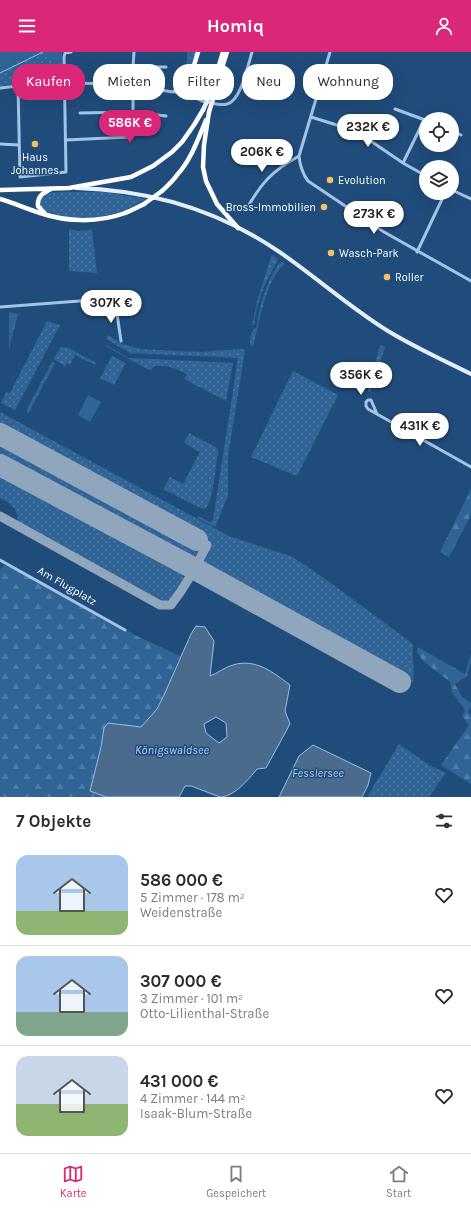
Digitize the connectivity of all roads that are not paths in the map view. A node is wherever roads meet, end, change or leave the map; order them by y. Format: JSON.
{"nodes":[{"id":1,"x":72,"y":52,"type":"edge"},
{"id":2,"x":134,"y":52,"type":"edge"},
{"id":3,"x":198,"y":52,"type":"edge"},
{"id":4,"x":225,"y":52,"type":"edge"},
{"id":5,"x":252,"y":52,"type":"edge"},
{"id":6,"x":330,"y":52,"type":"edge"},
{"id":7,"x":64,"y":64,"type":"edge"},
{"id":8,"x":133,"y":64,"type":"edge"},
{"id":9,"x":194,"y":64,"type":"edge"},
{"id":10,"x":221,"y":64,"type":"edge"},
{"id":11,"x":221,"y":64,"type":"edge"},
{"id":12,"x":12,"y":87,"type":"edge"},
{"id":13,"x":0,"y":88,"type":"edge"},
{"id":14,"x":18,"y":100,"type":"edge"},
{"id":15,"x":65,"y":100,"type":"edge"},
{"id":16,"x":132,"y":100,"type":"edge"},
{"id":17,"x":201,"y":100,"type":"edge"},
{"id":18,"x":209,"y":100,"type":"edge"},
{"id":19,"x":211,"y":100,"type":"edge"},
{"id":20,"x":234,"y":100,"type":"edge"},
{"id":21,"x":234,"y":100,"type":"edge"},
{"id":22,"x":395,"y":109,"type":"dead end"},
{"id":23,"x":132,"y":112,"type":"junction"},
{"id":24,"x":209,"y":112,"type":"junction"},
{"id":25,"x":80,"y":113,"type":"dead end"},
{"id":26,"x":166,"y":116,"type":"dead end"},
{"id":27,"x":311,"y":117,"type":"junction"},
{"id":28,"x":419,"y":118,"type":"edge"},
{"id":29,"x":419,"y":133,"type":"edge"},
{"id":30,"x":459,"y":134,"type":"edge"},
{"id":31,"x":462,"y":135,"type":"dead end"},
{"id":32,"x":66,"y":140,"type":"junction"},
{"id":33,"x":0,"y":144,"type":"edge"},
{"id":34,"x":19,"y":145,"type":"junction"},
{"id":35,"x":299,"y":156,"type":"junction"},
{"id":36,"x":404,"y":164,"type":"junction"},
{"id":37,"x":419,"y":172,"type":"edge"},
{"id":38,"x":53,"y":188,"type":"junction"},
{"id":39,"x":69,"y":188,"type":"junction"},
{"id":40,"x":0,"y":190,"type":"edge"},
{"id":41,"x":459,"y":193,"type":"edge"},
{"id":42,"x":0,"y":199,"type":"edge"},
{"id":43,"x":471,"y":199,"type":"edge"},
{"id":44,"x":442,"y":200,"type":"edge"},
{"id":45,"x":246,"y":210,"type":"dead end"},
{"id":46,"x":47,"y":215,"type":"junction"},
{"id":47,"x":238,"y":228,"type":"junction"},
{"id":48,"x":417,"y":252,"type":"junction"},
{"id":49,"x":471,"y":281,"type":"edge"},
{"id":50,"x":0,"y":307,"type":"edge"},
{"id":51,"x":121,"y":341,"type":"dead end"},
{"id":52,"x":471,"y":374,"type":"edge"},
{"id":53,"x":377,"y":414,"type":"junction"},
{"id":54,"x":471,"y":467,"type":"edge"},
{"id":55,"x":0,"y":560,"type":"edge"},
{"id":56,"x":125,"y":630,"type":"dead end"}],
"edges":[{"from":1,"to":7,"type":"street"},
{"from":2,"to":8,"type":"street"},
{"from":3,"to":9,"type":"highway"},
{"from":4,"to":10,"type":"highway"},
{"from":4,"to":11,"type":"highway"},
{"from":5,"to":20,"type":"street"},
{"from":6,"to":27,"type":"street"},
{"from":12,"to":13,"type":"street"},
{"from":14,"to":34,"type":"street"},
{"from":15,"to":32,"type":"street"},
{"from":16,"to":23,"type":"street"},
{"from":17,"to":21,"type":"street"},
{"from":18,"to":39,"type":"highway","bridge":true},
{"from":19,"to":24,"type":"highway","bridge":true},
{"from":22,"to":28,"type":"street"},
{"from":23,"to":25,"type":"street"},
{"from":23,"to":26,"type":"street"},
{"from":23,"to":32,"type":"street"},
{"from":24,"to":46,"type":"highway","bridge":true},
{"from":24,"to":47,"type":"highway"},
{"from":27,"to":35,"type":"street"},
{"from":27,"to":36,"type":"street"},
{"from":29,"to":36,"type":"street"},
{"from":30,"to":31,"type":"street"},
{"from":32,"to":34,"type":"street"},
{"from":33,"to":34,"type":"street"},
{"from":35,"to":45,"type":"street"},
{"from":35,"to":48,"type":"street"},
{"from":36,"to":37,"type":"street"},
{"from":38,"to":39,"type":"highway"},
{"from":38,"to":40,"type":"highway"},
{"from":38,"to":46,"type":"highway"},
{"from":39,"to":47,"type":"main road"},
{"from":41,"to":43,"type":"street"},
{"from":42,"to":46,"type":"highway"},
{"from":44,"to":48,"type":"street"},
{"from":47,"to":52,"type":"main road"},
{"from":48,"to":49,"type":"street"},
{"from":50,"to":51,"type":"street"},
{"from":53,"to":53,"type":"street"},
{"from":53,"to":54,"type":"street"},
{"from":55,"to":56,"type":"street","name":"Am Flugplatz"}]}
